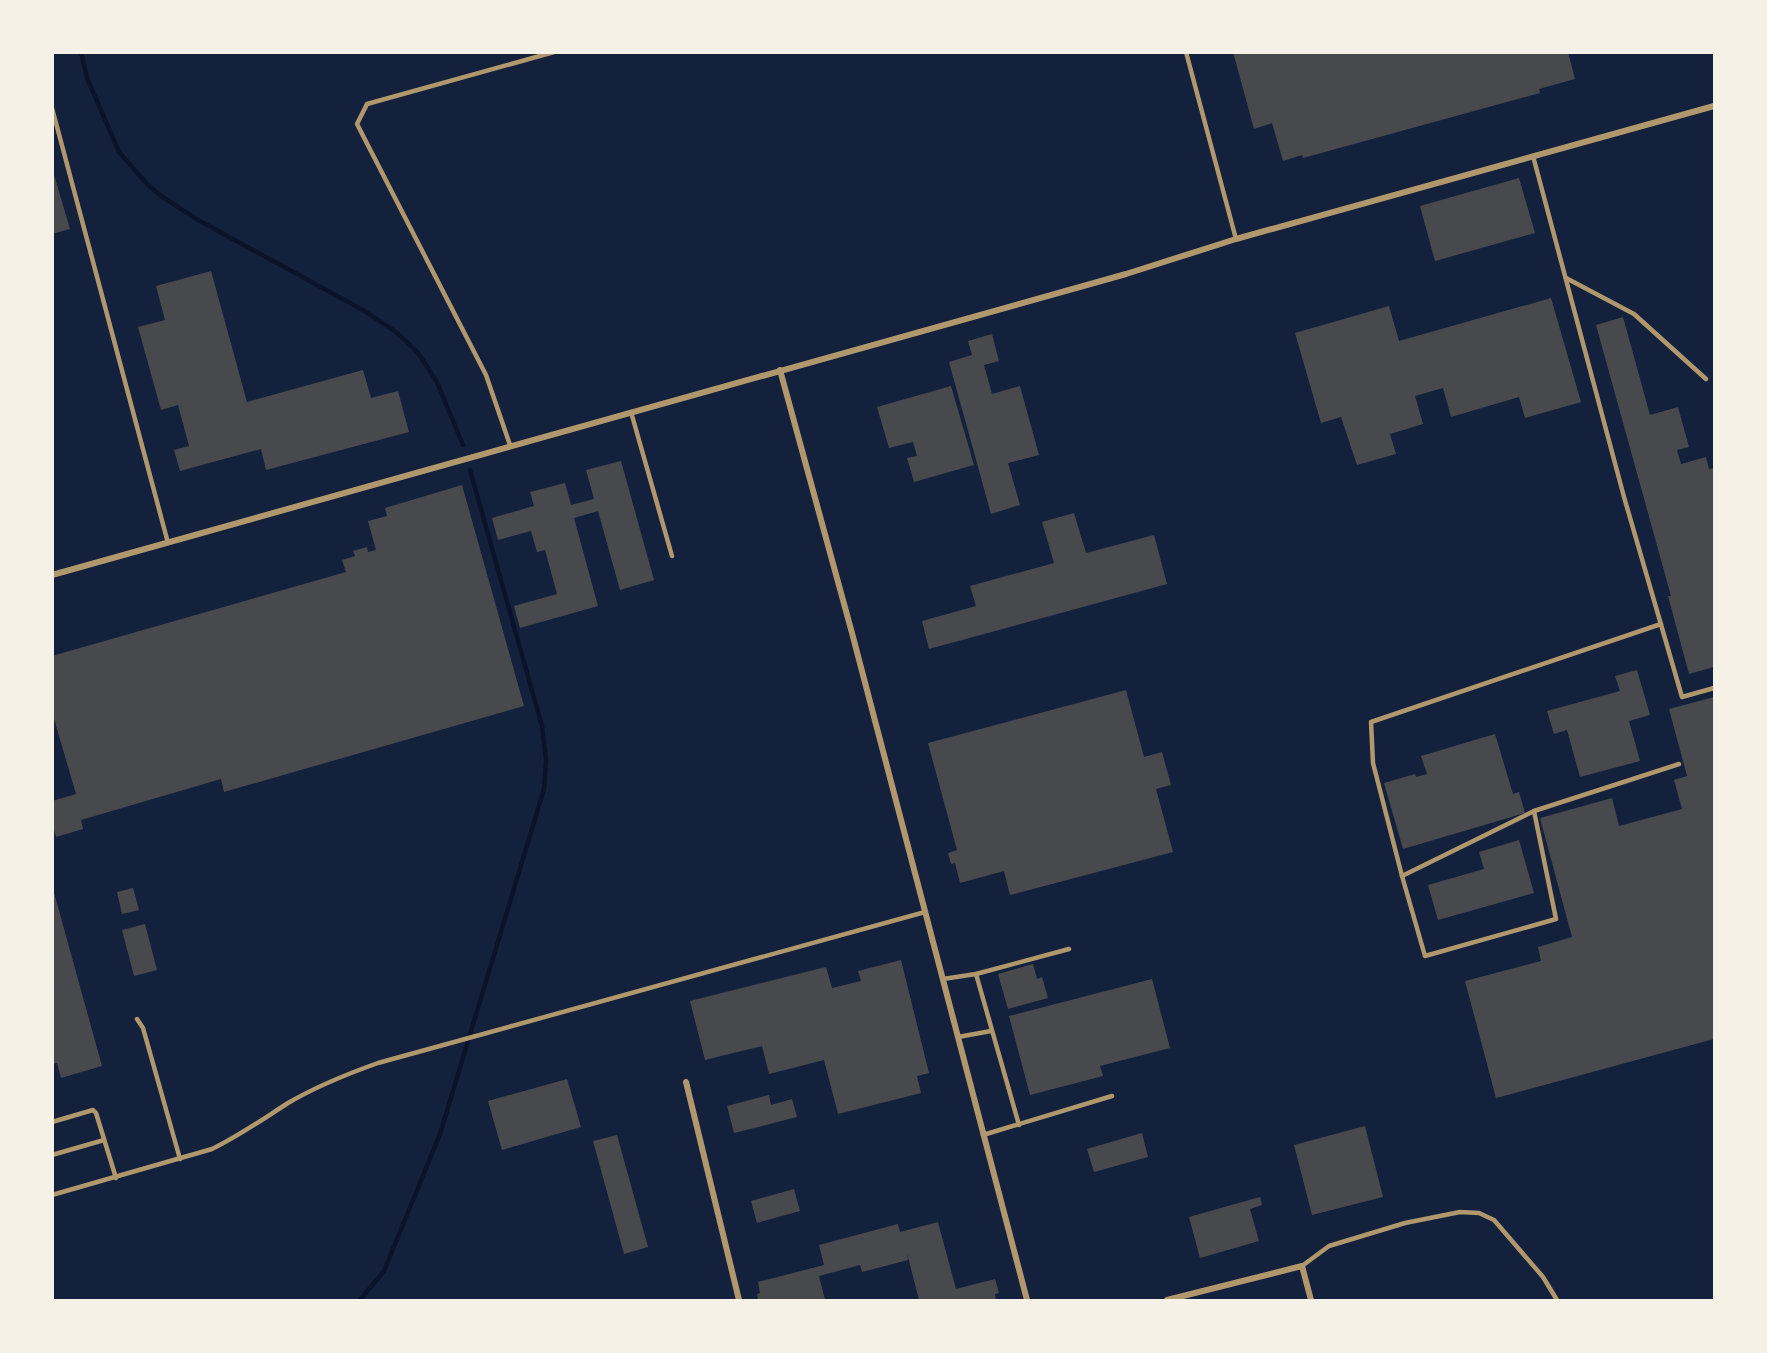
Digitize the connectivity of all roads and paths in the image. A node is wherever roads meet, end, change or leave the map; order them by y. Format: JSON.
{"nodes":[{"id":1,"x":554,"y":52,"type":"edge"},
{"id":2,"x":1186,"y":52,"type":"edge"},
{"id":3,"x":1714,"y":106,"type":"edge"},
{"id":4,"x":52,"y":108,"type":"edge"},
{"id":5,"x":1533,"y":156,"type":"junction"},
{"id":6,"x":1236,"y":239,"type":"junction"},
{"id":7,"x":1566,"y":278,"type":"junction"},
{"id":8,"x":780,"y":370,"type":"junction"},
{"id":9,"x":1706,"y":379,"type":"dead end"},
{"id":10,"x":631,"y":412,"type":"junction"},
{"id":11,"x":510,"y":445,"type":"junction"},
{"id":12,"x":168,"y":543,"type":"junction"},
{"id":13,"x":672,"y":556,"type":"dead end"},
{"id":14,"x":52,"y":575,"type":"edge"},
{"id":15,"x":1661,"y":624,"type":"junction"},
{"id":16,"x":1714,"y":688,"type":"edge"},
{"id":17,"x":1679,"y":764,"type":"dead end"},
{"id":18,"x":1534,"y":811,"type":"junction"},
{"id":19,"x":1402,"y":876,"type":"junction"},
{"id":20,"x":925,"y":912,"type":"junction"},
{"id":21,"x":1069,"y":950,"type":"dead end"},
{"id":22,"x":976,"y":974,"type":"junction"},
{"id":23,"x":943,"y":979,"type":"junction"},
{"id":24,"x":137,"y":1019,"type":"dead end"},
{"id":25,"x":992,"y":1031,"type":"junction"},
{"id":26,"x":958,"y":1037,"type":"junction"},
{"id":27,"x":686,"y":1082,"type":"dead end"},
{"id":28,"x":1112,"y":1096,"type":"dead end"},
{"id":29,"x":52,"y":1122,"type":"edge"},
{"id":30,"x":1019,"y":1125,"type":"junction"},
{"id":31,"x":983,"y":1135,"type":"junction"},
{"id":32,"x":105,"y":1140,"type":"junction"},
{"id":33,"x":52,"y":1155,"type":"edge"},
{"id":34,"x":180,"y":1159,"type":"junction"},
{"id":35,"x":116,"y":1178,"type":"junction"},
{"id":36,"x":52,"y":1195,"type":"edge"},
{"id":37,"x":1302,"y":1266,"type":"junction"},
{"id":38,"x":739,"y":1300,"type":"edge"},
{"id":39,"x":1027,"y":1300,"type":"edge"},
{"id":40,"x":1167,"y":1300,"type":"edge"},
{"id":41,"x":1311,"y":1300,"type":"edge"},
{"id":42,"x":1557,"y":1300,"type":"edge"}],
"edges":[{"from":1,"to":11,"type":"lane"},
{"from":2,"to":6,"type":"lane"},
{"from":3,"to":5,"type":"street"},
{"from":4,"to":12,"type":"lane"},
{"from":5,"to":6,"type":"street"},
{"from":5,"to":7,"type":"lane"},
{"from":6,"to":8,"type":"street"},
{"from":7,"to":9,"type":"lane"},
{"from":7,"to":15,"type":"lane"},
{"from":8,"to":10,"type":"street"},
{"from":8,"to":20,"type":"street"},
{"from":10,"to":11,"type":"street"},
{"from":10,"to":13,"type":"lane"},
{"from":11,"to":12,"type":"street"},
{"from":12,"to":14,"type":"street"},
{"from":15,"to":16,"type":"lane"},
{"from":15,"to":19,"type":"lane"},
{"from":17,"to":18,"type":"lane"},
{"from":18,"to":19,"type":"lane"},
{"from":18,"to":19,"type":"lane"},
{"from":20,"to":23,"type":"street"},
{"from":20,"to":34,"type":"lane"},
{"from":21,"to":22,"type":"lane"},
{"from":22,"to":23,"type":"lane"},
{"from":22,"to":25,"type":"lane"},
{"from":23,"to":26,"type":"street"},
{"from":24,"to":34,"type":"lane"},
{"from":25,"to":26,"type":"lane"},
{"from":25,"to":30,"type":"lane"},
{"from":26,"to":31,"type":"street"},
{"from":27,"to":38,"type":"street"},
{"from":28,"to":30,"type":"lane"},
{"from":29,"to":32,"type":"lane"},
{"from":30,"to":31,"type":"lane"},
{"from":31,"to":39,"type":"street"},
{"from":32,"to":33,"type":"lane"},
{"from":32,"to":35,"type":"lane"},
{"from":34,"to":35,"type":"lane"},
{"from":35,"to":36,"type":"lane"},
{"from":37,"to":40,"type":"street"},
{"from":37,"to":41,"type":"street"},
{"from":37,"to":42,"type":"lane"}]}
